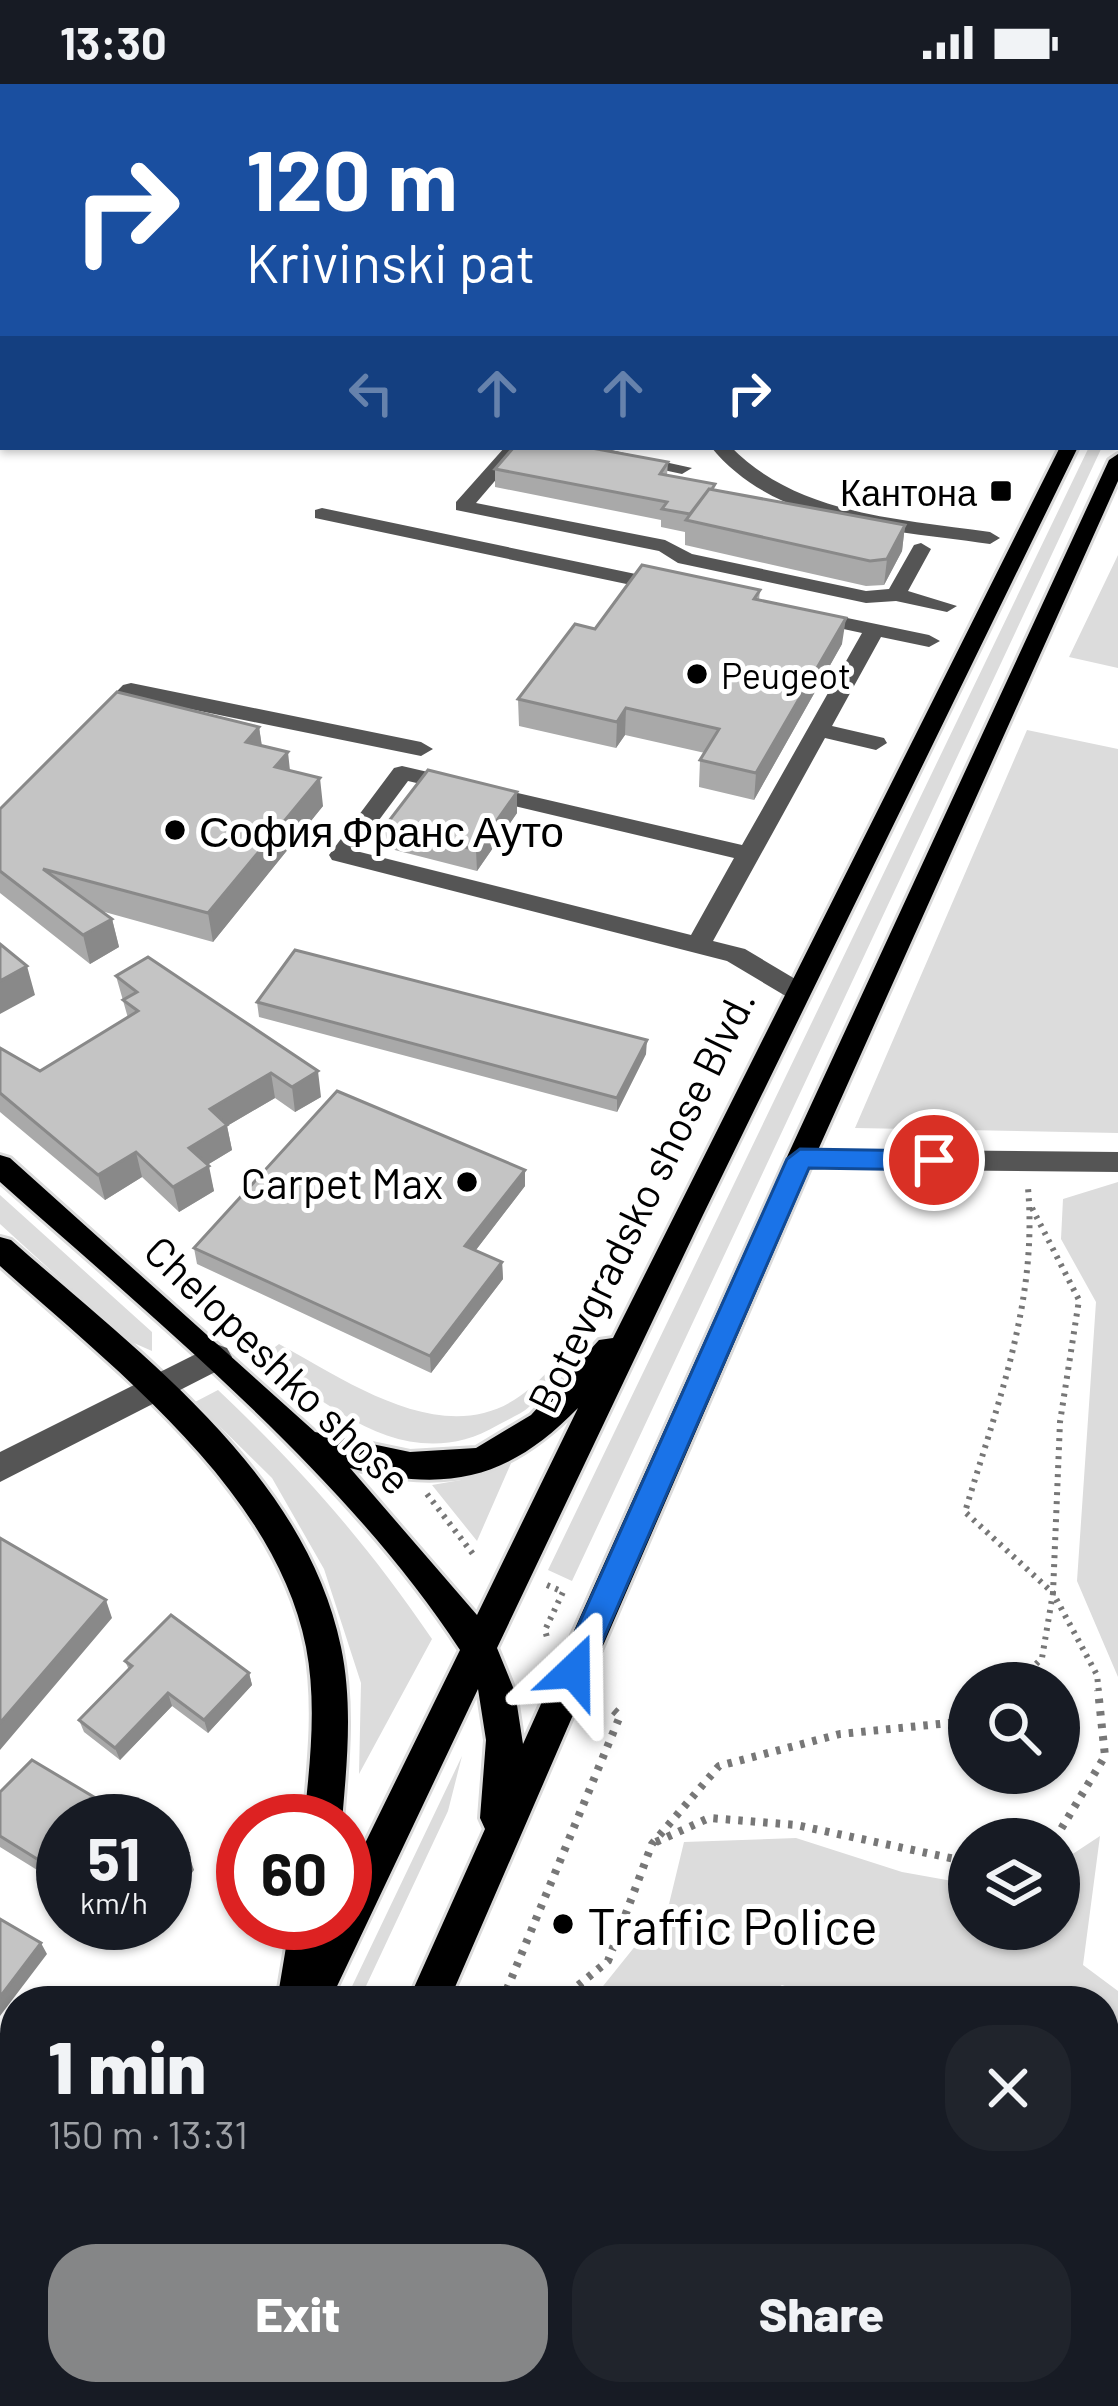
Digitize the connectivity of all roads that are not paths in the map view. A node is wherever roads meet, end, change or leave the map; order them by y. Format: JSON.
{"nodes":[{"id":1,"x":512,"y":450,"type":"edge"},
{"id":2,"x":583,"y":450,"type":"edge"},
{"id":3,"x":723,"y":450,"type":"edge"},
{"id":4,"x":1069,"y":450,"type":"edge"},
{"id":5,"x":1116,"y":467,"type":"edge"},
{"id":6,"x":682,"y":468,"type":"dead end"},
{"id":7,"x":322,"y":514,"type":"dead end"},
{"id":8,"x":990,"y":538,"type":"dead end"},
{"id":9,"x":921,"y":549,"type":"dead end"},
{"id":10,"x":690,"y":591,"type":"edge"},
{"id":11,"x":896,"y":595,"type":"junction"},
{"id":12,"x":947,"y":606,"type":"dead end"},
{"id":13,"x":782,"y":610,"type":"edge"},
{"id":14,"x":875,"y":629,"type":"junction"},
{"id":15,"x":929,"y":640,"type":"dead end"},
{"id":16,"x":818,"y":730,"type":"junction"},
{"id":17,"x":82,"y":740,"type":"edge"},
{"id":18,"x":876,"y":743,"type":"dead end"},
{"id":19,"x":422,"y":748,"type":"dead end"},
{"id":20,"x":749,"y":854,"type":"junction"},
{"id":21,"x":698,"y":945,"type":"junction"},
{"id":22,"x":798,"y":992,"type":"junction"},
{"id":23,"x":800,"y":1159,"type":"junction"},
{"id":24,"x":1118,"y":1162,"type":"edge"},
{"id":25,"x":0,"y":1165,"type":"edge"},
{"id":26,"x":0,"y":1248,"type":"edge"},
{"id":27,"x":644,"y":1306,"type":"junction"},
{"id":28,"x":215,"y":1357,"type":"junction"},
{"id":29,"x":152,"y":1388,"type":"junction"},
{"id":30,"x":310,"y":1445,"type":"junction"},
{"id":31,"x":0,"y":1468,"type":"edge"},
{"id":32,"x":480,"y":1649,"type":"junction"},
{"id":33,"x":326,"y":1794,"type":"edge"},
{"id":34,"x":494,"y":1856,"type":"junction"},
{"id":35,"x":306,"y":1950,"type":"edge"},
{"id":36,"x":300,"y":1986,"type":"edge"},
{"id":37,"x":315,"y":1986,"type":"edge"},
{"id":38,"x":435,"y":1986,"type":"edge"}],
"edges":[{"from":1,"to":11,"type":"street"},
{"from":2,"to":6,"type":"street"},
{"from":3,"to":8,"type":"street"},
{"from":4,"to":22,"type":"main road","name":"Botevgradsko shose Blvd."},
{"from":5,"to":23,"type":"main road"},
{"from":7,"to":10,"type":"street"},
{"from":9,"to":11,"type":"street"},
{"from":11,"to":12,"type":"street"},
{"from":13,"to":14,"type":"street"},
{"from":14,"to":15,"type":"street"},
{"from":14,"to":16,"type":"street"},
{"from":16,"to":18,"type":"street"},
{"from":16,"to":20,"type":"street"},
{"from":17,"to":19,"type":"street"},
{"from":20,"to":21,"type":"street"},
{"from":20,"to":21,"type":"street"},
{"from":21,"to":22,"type":"street"},
{"from":22,"to":27,"type":"main road","name":"Botevgradsko shose Blvd."},
{"from":23,"to":24,"type":"street"},
{"from":23,"to":34,"type":"main road"},
{"from":25,"to":28,"type":"main road","name":"Chelopeshko shose"},
{"from":26,"to":29,"type":"main road"},
{"from":27,"to":30,"type":"main road"},
{"from":27,"to":32,"type":"main road","name":"Botevgradsko shose Blvd."},
{"from":28,"to":29,"type":"street"},
{"from":28,"to":30,"type":"main road","name":"Chelopeshko shose"},
{"from":29,"to":31,"type":"street"},
{"from":29,"to":33,"type":"main road"},
{"from":30,"to":32,"type":"main road","name":"Chelopeshko shose"},
{"from":32,"to":34,"type":"main road","name":"Chelopeshko shose"},
{"from":32,"to":37,"type":"main road","name":"Botevgradsko shose Blvd."},
{"from":34,"to":38,"type":"main road"},
{"from":35,"to":36,"type":"main road"}]}
